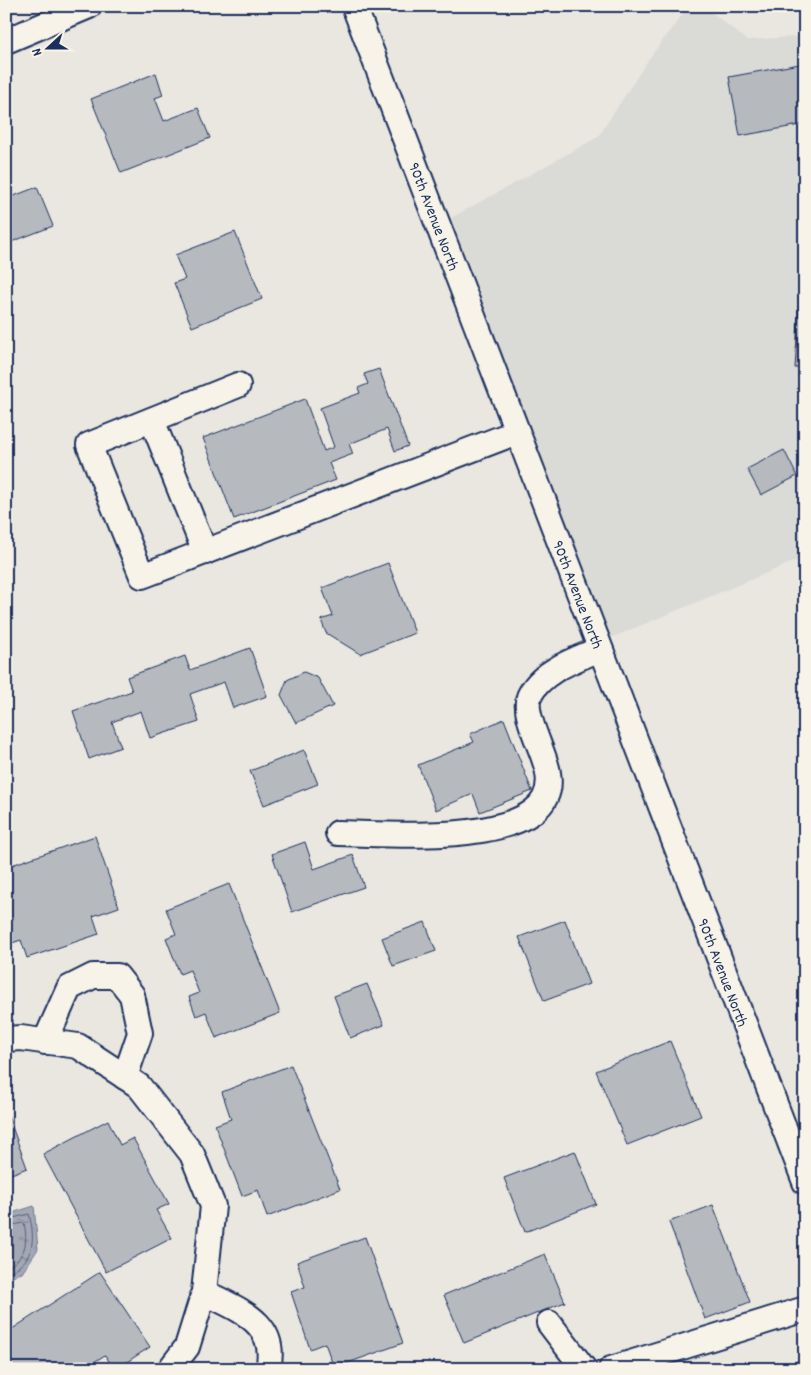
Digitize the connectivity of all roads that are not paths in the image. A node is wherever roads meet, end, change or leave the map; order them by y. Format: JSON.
{"nodes":[{"id":1,"x":89,"y":6,"type":"edge"},
{"id":2,"x":354,"y":6,"type":"edge"},
{"id":3,"x":6,"y":41,"type":"edge"},
{"id":4,"x":238,"y":385,"type":"dead end"},
{"id":5,"x":152,"y":420,"type":"junction"},
{"id":6,"x":517,"y":432,"type":"junction"},
{"id":7,"x":205,"y":552,"type":"junction"},
{"id":8,"x":600,"y":649,"type":"junction"},
{"id":9,"x":338,"y":833,"type":"dead end"},
{"id":10,"x":6,"y":1039,"type":"edge"},
{"id":11,"x":45,"y":1042,"type":"junction"},
{"id":12,"x":125,"y":1077,"type":"junction"},
{"id":13,"x":805,"y":1182,"type":"edge"},
{"id":14,"x":204,"y":1292,"type":"junction"},
{"id":15,"x":805,"y":1308,"type":"edge"},
{"id":16,"x":549,"y":1323,"type":"dead end"},
{"id":17,"x":173,"y":1368,"type":"edge"},
{"id":18,"x":268,"y":1369,"type":"edge"},
{"id":19,"x":584,"y":1369,"type":"edge"},
{"id":20,"x":611,"y":1369,"type":"edge"}],
"edges":[{"from":1,"to":3,"type":"street"},
{"from":2,"to":6,"type":"street","name":"90th Avenue North"},
{"from":4,"to":5,"type":"street"},
{"from":5,"to":7,"type":"street"},
{"from":5,"to":7,"type":"street"},
{"from":6,"to":7,"type":"street"},
{"from":6,"to":8,"type":"street","name":"90th Avenue North"},
{"from":8,"to":9,"type":"street"},
{"from":8,"to":13,"type":"street","name":"90th Avenue North"},
{"from":10,"to":11,"type":"street"},
{"from":11,"to":12,"type":"street"},
{"from":11,"to":12,"type":"street"},
{"from":12,"to":14,"type":"street"},
{"from":14,"to":17,"type":"street"},
{"from":14,"to":18,"type":"street"},
{"from":15,"to":20,"type":"street"},
{"from":16,"to":19,"type":"street"}]}
